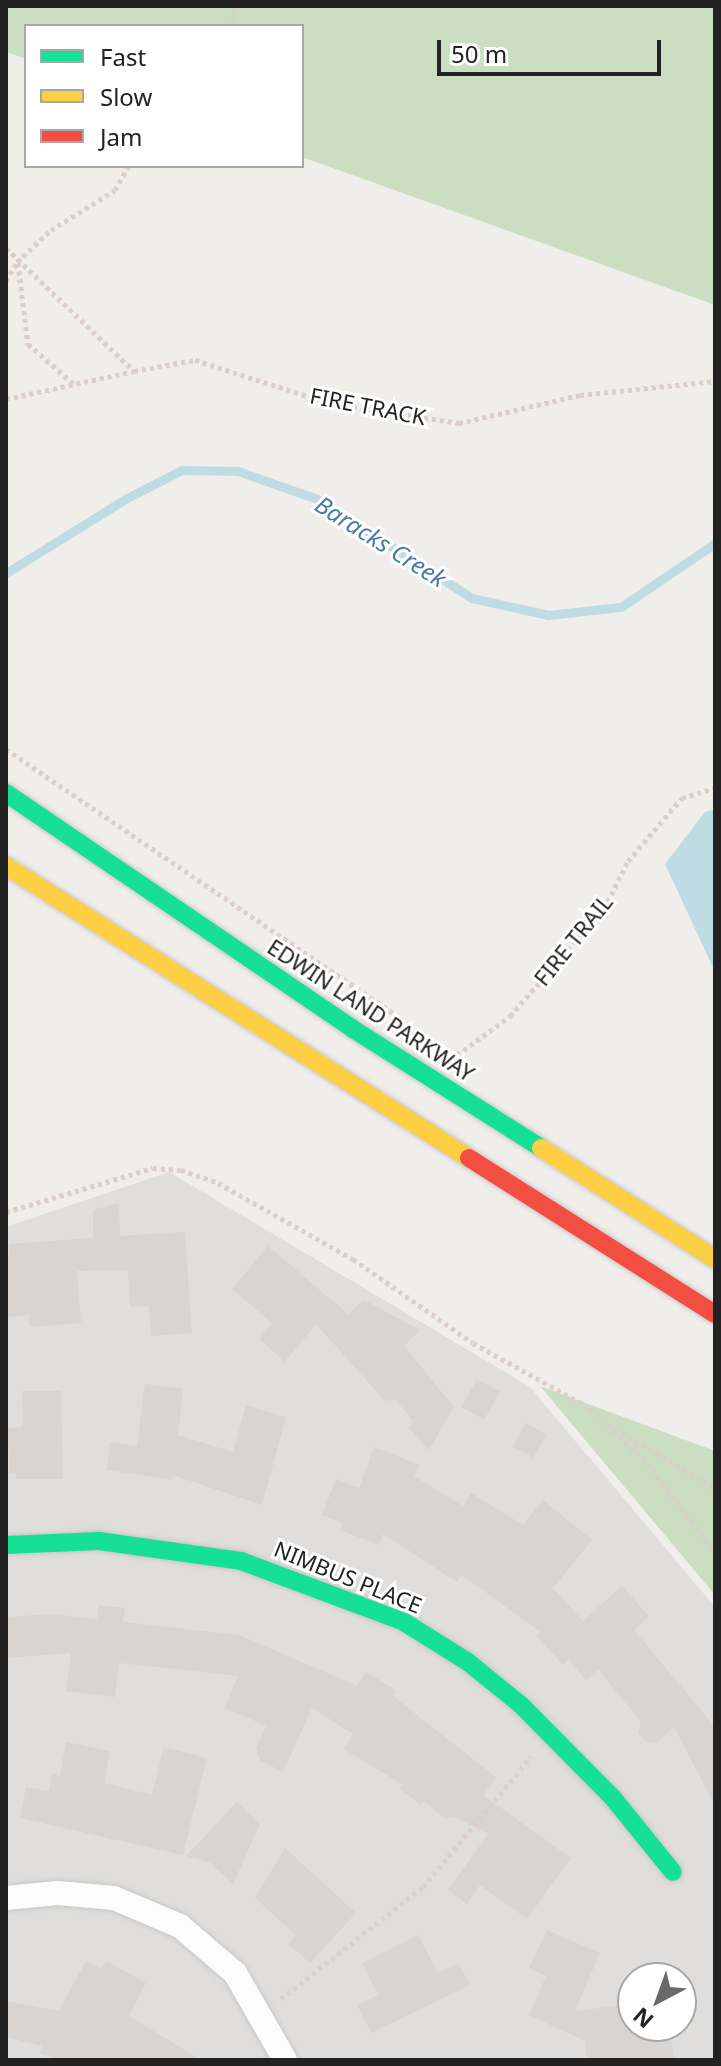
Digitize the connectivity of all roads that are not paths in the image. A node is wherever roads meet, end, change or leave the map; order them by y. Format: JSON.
{"nodes":[{"id":1,"x":6,"y":793,"type":"edge"},
{"id":2,"x":6,"y":866,"type":"edge"},
{"id":3,"x":715,"y":1259,"type":"edge"},
{"id":4,"x":715,"y":1314,"type":"edge"},
{"id":5,"x":6,"y":1545,"type":"edge"},
{"id":6,"x":673,"y":1872,"type":"dead end"},
{"id":7,"x":6,"y":1898,"type":"edge"},
{"id":8,"x":285,"y":2060,"type":"edge"}],
"edges":[{"from":1,"to":3,"type":"main road","name":"EDWIN LAND PARKWAY"},
{"from":2,"to":4,"type":"main road"},
{"from":5,"to":6,"type":"main road","name":"NIMBUS PLACE"},
{"from":7,"to":8,"type":"street"}]}
